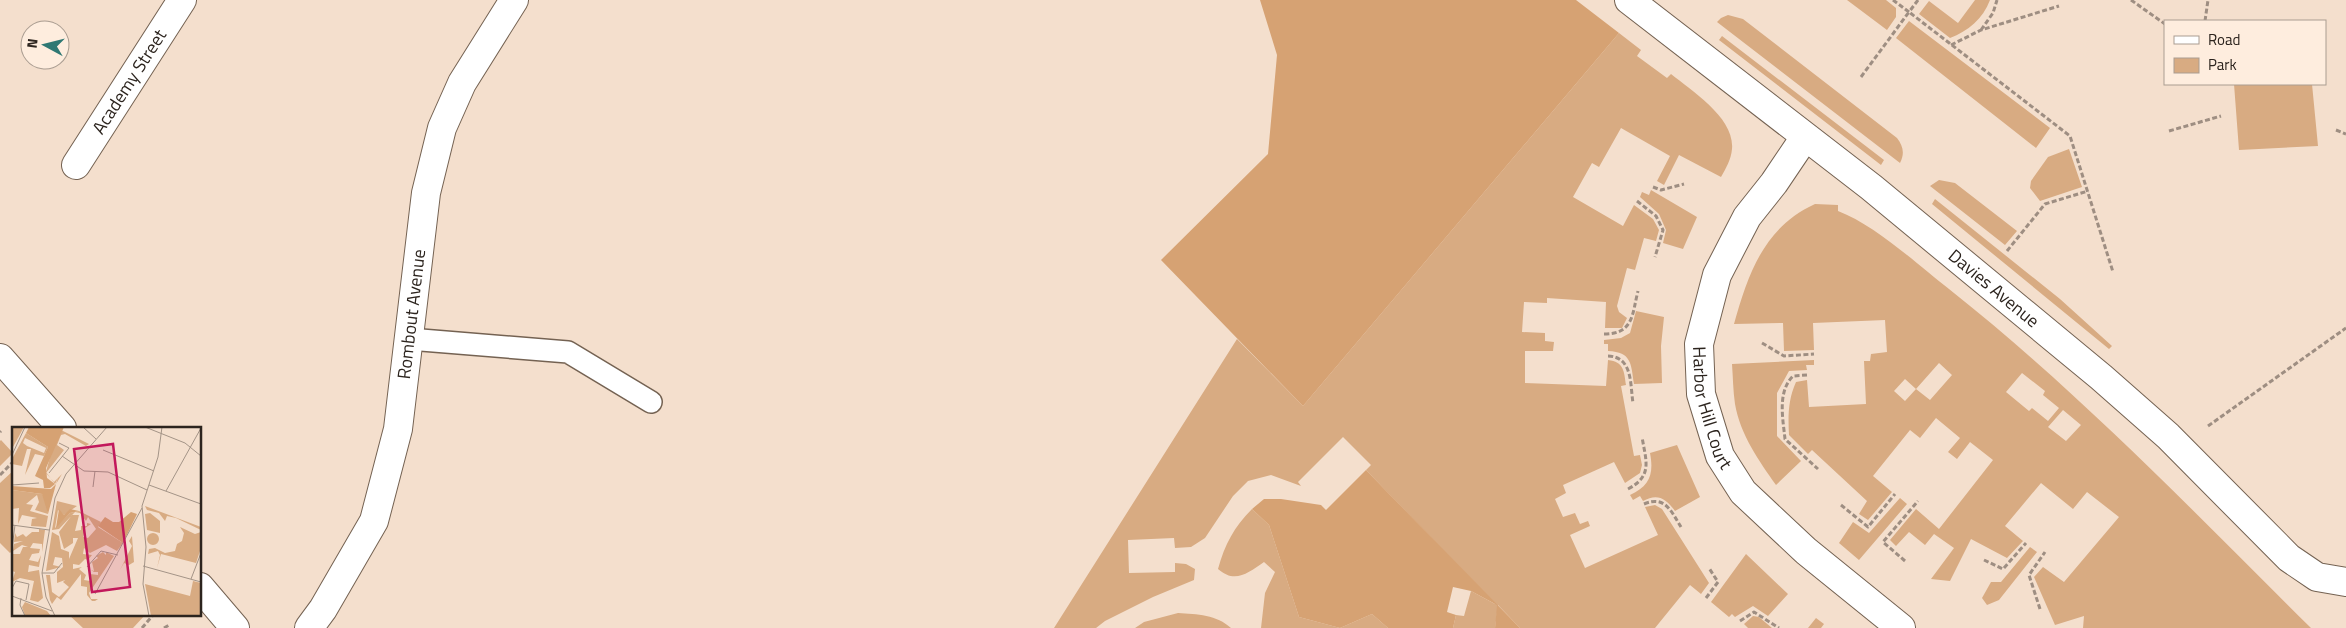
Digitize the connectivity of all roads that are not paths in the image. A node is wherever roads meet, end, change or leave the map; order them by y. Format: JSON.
{"nodes":[{"id":1,"x":182,"y":0,"type":"edge"},
{"id":2,"x":514,"y":0,"type":"edge"},
{"id":3,"x":1629,"y":0,"type":"edge"},
{"id":4,"x":1805,"y":137,"type":"junction"},
{"id":5,"x":76,"y":165,"type":"dead end"},
{"id":6,"x":409,"y":339,"type":"junction"},
{"id":7,"x":0,"y":358,"type":"edge"},
{"id":8,"x":651,"y":402,"type":"dead end"},
{"id":9,"x":61,"y":427,"type":"edge"},
{"id":10,"x":2346,"y":582,"type":"edge"},
{"id":11,"x":201,"y":588,"type":"edge"},
{"id":12,"x":235,"y":628,"type":"edge"},
{"id":13,"x":309,"y":628,"type":"edge"},
{"id":14,"x":1901,"y":628,"type":"edge"}],
"edges":[{"from":1,"to":5,"type":"street","name":"Academy Street"},
{"from":2,"to":6,"type":"street","name":"Rombout Avenue"},
{"from":3,"to":4,"type":"street","name":"Davies Avenue"},
{"from":4,"to":10,"type":"street","name":"Davies Avenue"},
{"from":4,"to":14,"type":"street","name":"Harbor Hill Court"},
{"from":6,"to":8,"type":"lane"},
{"from":6,"to":13,"type":"street","name":"Rombout Avenue"},
{"from":7,"to":9,"type":"street"},
{"from":11,"to":12,"type":"street"}]}
